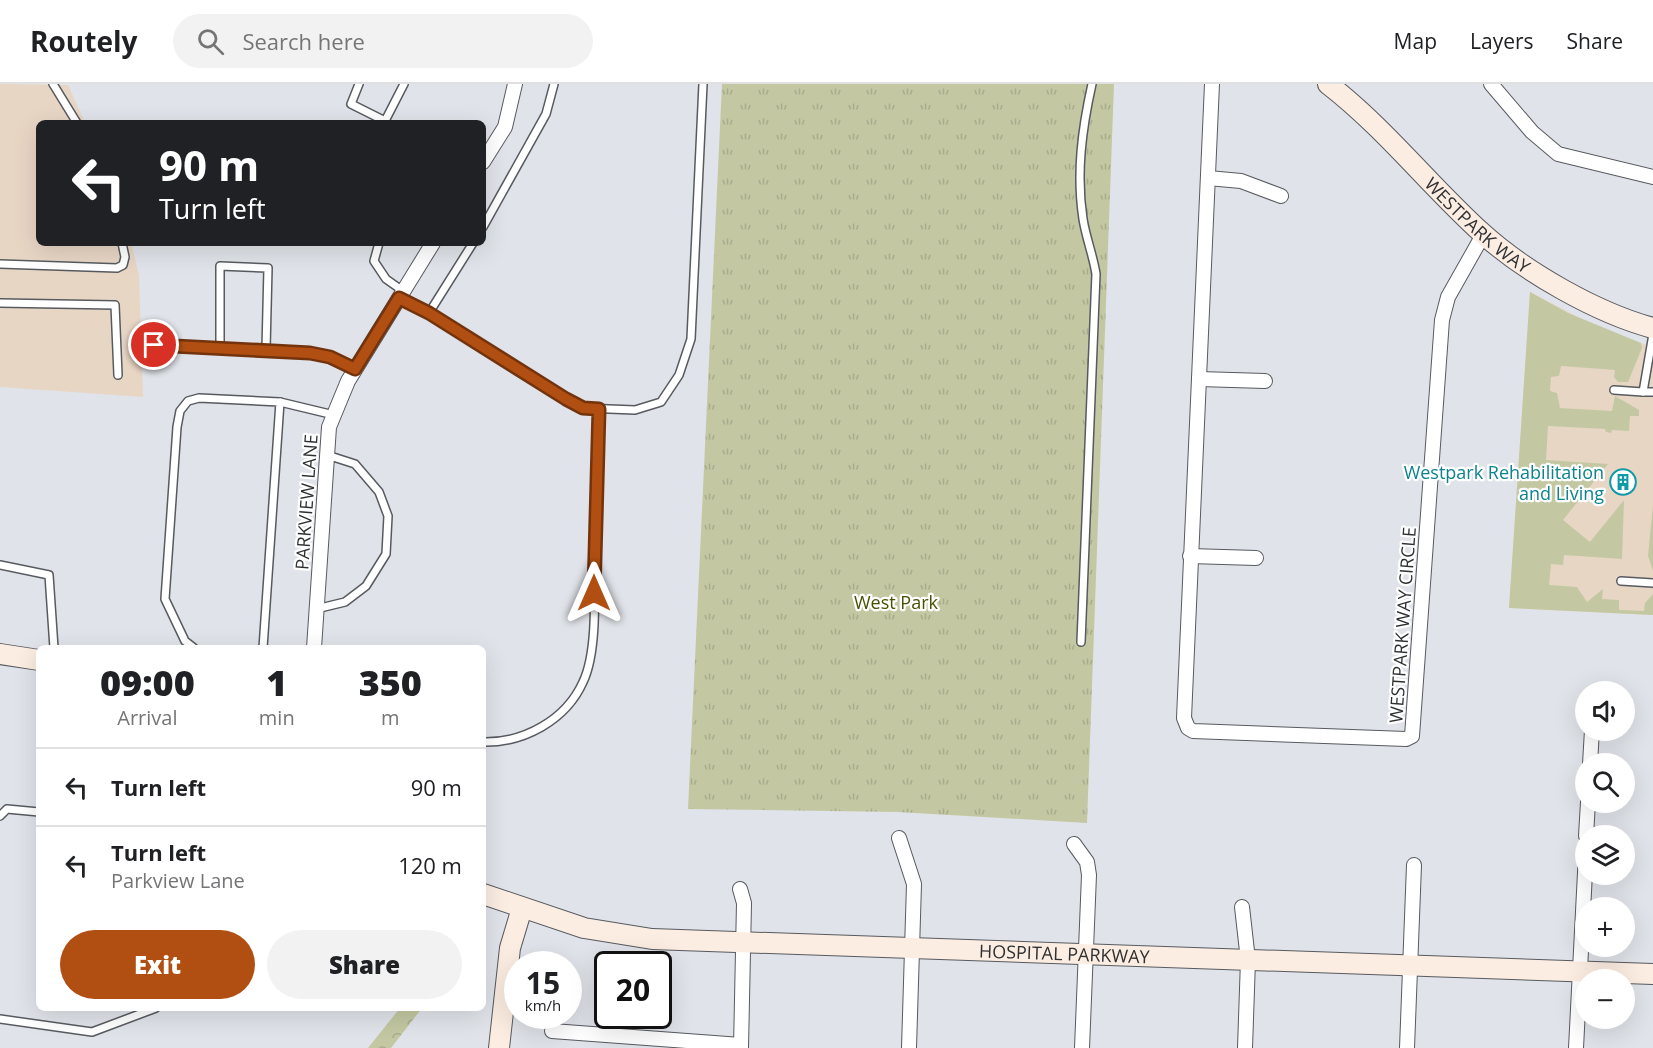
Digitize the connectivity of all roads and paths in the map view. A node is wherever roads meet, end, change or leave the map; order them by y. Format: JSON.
{"nodes":[{"id":1,"x":53,"y":84,"type":"edge"},
{"id":2,"x":359,"y":84,"type":"edge"},
{"id":3,"x":404,"y":84,"type":"edge"},
{"id":4,"x":515,"y":84,"type":"edge"},
{"id":5,"x":554,"y":84,"type":"edge"},
{"id":6,"x":703,"y":84,"type":"edge"},
{"id":7,"x":1092,"y":84,"type":"edge"},
{"id":8,"x":1212,"y":84,"type":"edge"},
{"id":9,"x":1328,"y":84,"type":"edge"},
{"id":10,"x":1491,"y":84,"type":"edge"},
{"id":11,"x":75,"y":120,"type":"edge"},
{"id":12,"x":383,"y":120,"type":"edge"},
{"id":13,"x":386,"y":120,"type":"edge"},
{"id":14,"x":486,"y":157,"type":"edge"},
{"id":15,"x":1653,"y":177,"type":"edge"},
{"id":16,"x":1208,"y":178,"type":"junction"},
{"id":17,"x":1281,"y":196,"type":"dead end"},
{"id":18,"x":486,"y":221,"type":"edge"},
{"id":19,"x":1483,"y":234,"type":"junction"},
{"id":20,"x":123,"y":246,"type":"edge"},
{"id":21,"x":379,"y":246,"type":"edge"},
{"id":22,"x":431,"y":246,"type":"edge"},
{"id":23,"x":471,"y":246,"type":"edge"},
{"id":24,"x":0,"y":264,"type":"edge"},
{"id":25,"x":401,"y":295,"type":"junction"},
{"id":26,"x":0,"y":303,"type":"edge"},
{"id":27,"x":429,"y":313,"type":"junction"},
{"id":28,"x":1653,"y":328,"type":"edge"},
{"id":29,"x":1653,"y":334,"type":"edge"},
{"id":30,"x":154,"y":345,"type":"dead end"},
{"id":31,"x":220,"y":347,"type":"junction"},
{"id":32,"x":266,"y":349,"type":"junction"},
{"id":33,"x":355,"y":369,"type":"junction"},
{"id":34,"x":118,"y":375,"type":"dead end"},
{"id":35,"x":1199,"y":379,"type":"junction"},
{"id":36,"x":1265,"y":381,"type":"dead end"},
{"id":37,"x":1614,"y":390,"type":"dead end"},
{"id":38,"x":1643,"y":392,"type":"junction"},
{"id":39,"x":1653,"y":392,"type":"edge"},
{"id":40,"x":280,"y":402,"type":"junction"},
{"id":41,"x":599,"y":409,"type":"junction"},
{"id":42,"x":334,"y":415,"type":"junction"},
{"id":43,"x":327,"y":455,"type":"junction"},
{"id":44,"x":1190,"y":556,"type":"junction"},
{"id":45,"x":1256,"y":558,"type":"dead end"},
{"id":46,"x":0,"y":565,"type":"edge"},
{"id":47,"x":1621,"y":581,"type":"dead end"},
{"id":48,"x":1653,"y":583,"type":"edge"},
{"id":49,"x":316,"y":609,"type":"junction"},
{"id":50,"x":1081,"y":642,"type":"dead end"},
{"id":51,"x":54,"y":645,"type":"edge"},
{"id":52,"x":190,"y":645,"type":"edge"},
{"id":53,"x":263,"y":645,"type":"edge"},
{"id":54,"x":314,"y":645,"type":"edge"},
{"id":55,"x":0,"y":654,"type":"edge"},
{"id":56,"x":36,"y":660,"type":"edge"},
{"id":57,"x":486,"y":742,"type":"edge"},
{"id":58,"x":36,"y":812,"type":"edge"},
{"id":59,"x":0,"y":816,"type":"edge"},
{"id":60,"x":899,"y":838,"type":"dead end"},
{"id":61,"x":1074,"y":844,"type":"dead end"},
{"id":62,"x":1414,"y":865,"type":"dead end"},
{"id":63,"x":1584,"y":885,"type":"edge"},
{"id":64,"x":740,"y":888,"type":"dead end"},
{"id":65,"x":486,"y":895,"type":"edge"},
{"id":66,"x":1242,"y":907,"type":"dead end"},
{"id":67,"x":522,"y":908,"type":"junction"},
{"id":68,"x":744,"y":942,"type":"junction"},
{"id":69,"x":914,"y":948,"type":"junction"},
{"id":70,"x":1087,"y":954,"type":"junction"},
{"id":71,"x":1248,"y":960,"type":"junction"},
{"id":72,"x":1410,"y":965,"type":"junction"},
{"id":73,"x":1580,"y":969,"type":"edge"},
{"id":74,"x":1575,"y":971,"type":"edge"},
{"id":75,"x":1635,"y":973,"type":"edge"},
{"id":76,"x":1653,"y":974,"type":"edge"},
{"id":77,"x":148,"y":1011,"type":"edge"},
{"id":78,"x":0,"y":1019,"type":"edge"},
{"id":79,"x":1577,"y":1029,"type":"edge"},
{"id":80,"x":552,"y":1031,"type":"dead end"},
{"id":81,"x":741,"y":1046,"type":"edge"},
{"id":82,"x":499,"y":1048,"type":"edge"},
{"id":83,"x":909,"y":1048,"type":"edge"},
{"id":84,"x":1082,"y":1048,"type":"edge"},
{"id":85,"x":1245,"y":1048,"type":"edge"},
{"id":86,"x":1407,"y":1048,"type":"edge"},
{"id":87,"x":1576,"y":1048,"type":"edge"}],
"edges":[{"from":1,"to":11,"type":"lane"},
{"from":2,"to":12,"type":"lane"},
{"from":3,"to":13,"type":"lane"},
{"from":4,"to":14,"type":"street"},
{"from":5,"to":18,"type":"lane"},
{"from":6,"to":41,"type":"lane"},
{"from":7,"to":50,"type":"lane"},
{"from":8,"to":16,"type":"street","name":"WESTPARK WAY CIRCLE"},
{"from":9,"to":19,"type":"street","name":"WESTPARK WAY"},
{"from":10,"to":15,"type":"street"},
{"from":16,"to":17,"type":"street"},
{"from":16,"to":35,"type":"street","name":"WESTPARK WAY CIRCLE"},
{"from":19,"to":28,"type":"street","name":"WESTPARK WAY"},
{"from":19,"to":44,"type":"street","name":"WESTPARK WAY CIRCLE"},
{"from":20,"to":24,"type":"lane"},
{"from":21,"to":25,"type":"lane"},
{"from":22,"to":25,"type":"street","name":"PARKVIEW LANE"},
{"from":23,"to":27,"type":"lane"},
{"from":25,"to":27,"type":"lane"},
{"from":25,"to":33,"type":"street","name":"PARKVIEW LANE"},
{"from":26,"to":34,"type":"lane"},
{"from":27,"to":41,"type":"lane"},
{"from":29,"to":38,"type":"lane"},
{"from":30,"to":31,"type":"lane"},
{"from":31,"to":32,"type":"lane"},
{"from":31,"to":32,"type":"lane"},
{"from":32,"to":33,"type":"lane"},
{"from":33,"to":42,"type":"street","name":"PARKVIEW LANE"},
{"from":35,"to":36,"type":"street"},
{"from":35,"to":44,"type":"street","name":"WESTPARK WAY CIRCLE"},
{"from":37,"to":38,"type":"lane"},
{"from":38,"to":39,"type":"lane"},
{"from":40,"to":42,"type":"lane"},
{"from":40,"to":52,"type":"lane"},
{"from":40,"to":53,"type":"lane"},
{"from":41,"to":57,"type":"lane"},
{"from":42,"to":43,"type":"street","name":"PARKVIEW LANE"},
{"from":43,"to":49,"type":"street","name":"PARKVIEW LANE"},
{"from":43,"to":49,"type":"lane"},
{"from":44,"to":45,"type":"street"},
{"from":46,"to":51,"type":"lane"},
{"from":47,"to":48,"type":"lane"},
{"from":49,"to":54,"type":"street","name":"PARKVIEW LANE"},
{"from":55,"to":56,"type":"street"},
{"from":58,"to":59,"type":"lane"},
{"from":60,"to":69,"type":"street"},
{"from":61,"to":70,"type":"street"},
{"from":62,"to":72,"type":"street"},
{"from":63,"to":73,"type":"street"},
{"from":64,"to":68,"type":"street"},
{"from":65,"to":67,"type":"street","name":"HOSPITAL PARKWAY"},
{"from":66,"to":71,"type":"street"},
{"from":67,"to":68,"type":"street","name":"HOSPITAL PARKWAY"},
{"from":67,"to":82,"type":"street"},
{"from":68,"to":69,"type":"street","name":"HOSPITAL PARKWAY"},
{"from":68,"to":81,"type":"street"},
{"from":69,"to":70,"type":"street","name":"HOSPITAL PARKWAY"},
{"from":69,"to":83,"type":"street"},
{"from":70,"to":71,"type":"street","name":"HOSPITAL PARKWAY"},
{"from":70,"to":84,"type":"street"},
{"from":71,"to":72,"type":"street","name":"HOSPITAL PARKWAY"},
{"from":71,"to":85,"type":"street"},
{"from":72,"to":74,"type":"street","name":"HOSPITAL PARKWAY"},
{"from":72,"to":86,"type":"street"},
{"from":75,"to":76,"type":"street","name":"HOSPITAL PARKWAY"},
{"from":77,"to":78,"type":"lane"},
{"from":79,"to":87,"type":"street"},
{"from":80,"to":81,"type":"street"}]}
